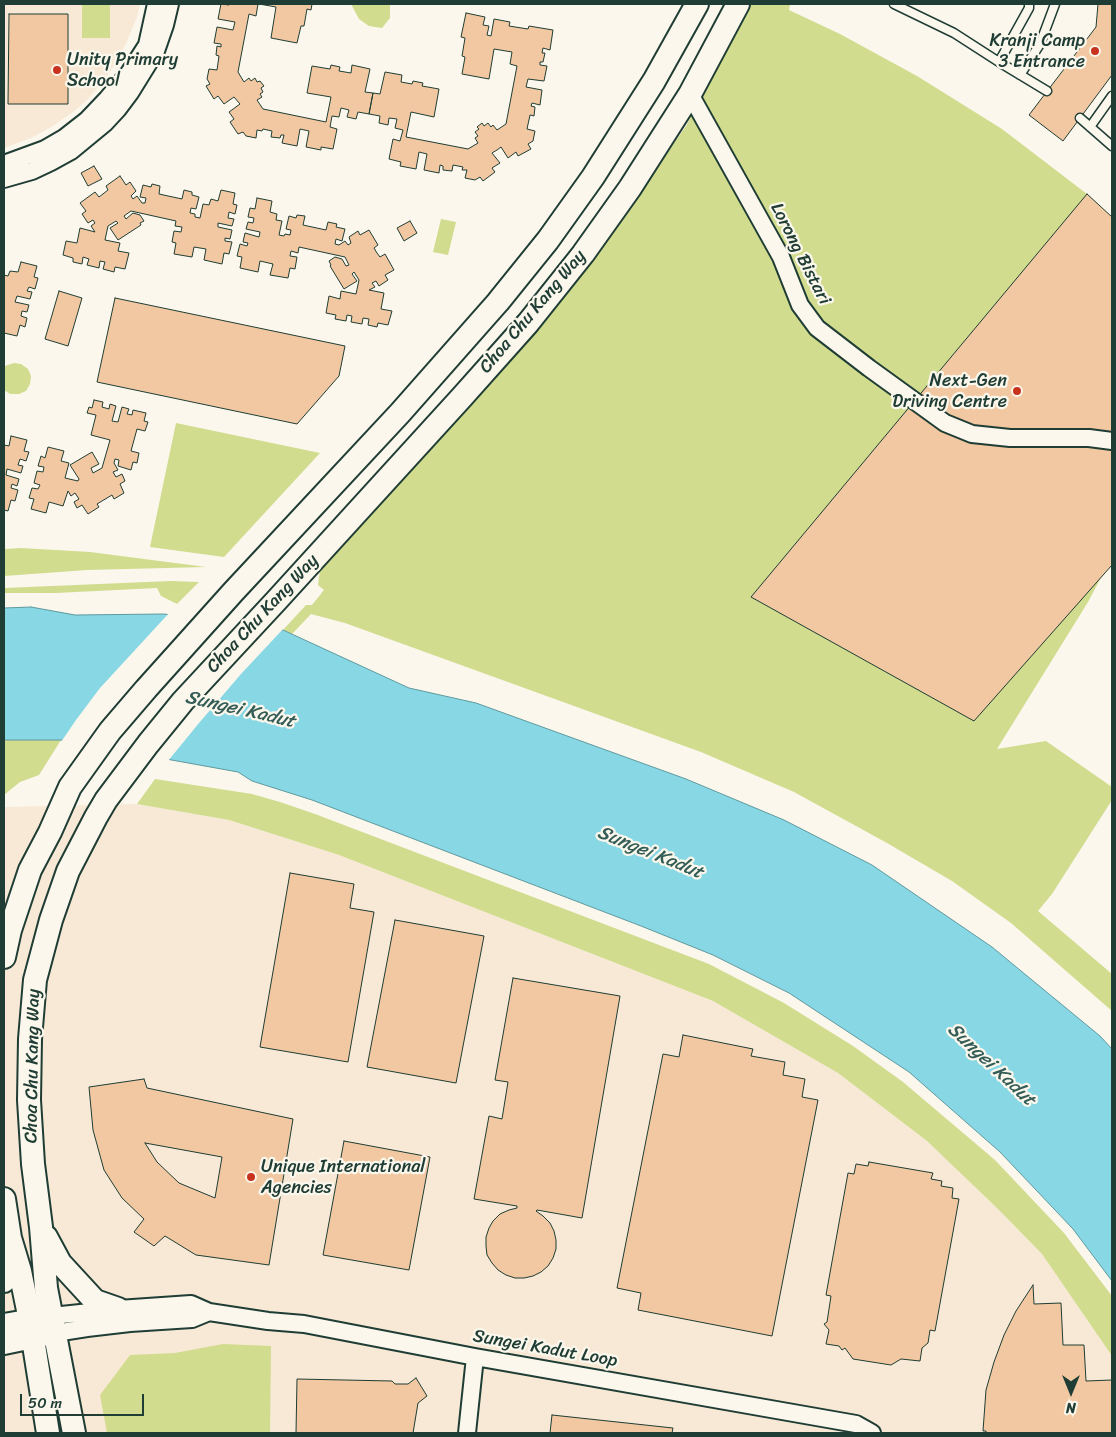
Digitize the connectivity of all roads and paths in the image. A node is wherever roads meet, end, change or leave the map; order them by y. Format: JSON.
{"nodes":[{"id":1,"x":156,"y":4,"type":"edge"},
{"id":2,"x":170,"y":4,"type":"edge"},
{"id":3,"x":697,"y":4,"type":"edge"},
{"id":4,"x":738,"y":4,"type":"edge"},
{"id":5,"x":894,"y":4,"type":"edge"},
{"id":6,"x":1029,"y":4,"type":"edge"},
{"id":7,"x":1055,"y":4,"type":"edge"},
{"id":8,"x":999,"y":62,"type":"junction"},
{"id":9,"x":1020,"y":75,"type":"junction"},
{"id":10,"x":1047,"y":91,"type":"dead end"},
{"id":11,"x":690,"y":94,"type":"junction"},
{"id":12,"x":1112,"y":96,"type":"edge"},
{"id":13,"x":1080,"y":118,"type":"dead end"},
{"id":14,"x":1090,"y":127,"type":"junction"},
{"id":15,"x":1112,"y":146,"type":"edge"},
{"id":16,"x":4,"y":164,"type":"edge"},
{"id":17,"x":4,"y":179,"type":"edge"},
{"id":18,"x":462,"y":397,"type":"junction"},
{"id":19,"x":400,"y":413,"type":"junction"},
{"id":20,"x":1112,"y":441,"type":"edge"},
{"id":21,"x":4,"y":957,"type":"edge"},
{"id":22,"x":4,"y":1199,"type":"edge"},
{"id":23,"x":41,"y":1227,"type":"junction"},
{"id":24,"x":10,"y":1238,"type":"junction"},
{"id":25,"x":4,"y":1282,"type":"edge"},
{"id":26,"x":118,"y":1309,"type":"junction"},
{"id":27,"x":209,"y":1312,"type":"junction"},
{"id":28,"x":4,"y":1325,"type":"edge"},
{"id":29,"x":54,"y":1325,"type":"junction"},
{"id":30,"x":31,"y":1328,"type":"junction"},
{"id":31,"x":4,"y":1343,"type":"edge"},
{"id":32,"x":475,"y":1357,"type":"junction"},
{"id":33,"x":48,"y":1433,"type":"edge"},
{"id":34,"x":74,"y":1433,"type":"edge"},
{"id":35,"x":467,"y":1433,"type":"edge"},
{"id":36,"x":872,"y":1433,"type":"edge"}],
"edges":[{"from":1,"to":16,"type":"street"},
{"from":2,"to":17,"type":"street"},
{"from":3,"to":19,"type":"main road","name":"Choa Chu Kang Way"},
{"from":4,"to":11,"type":"main road","name":"Choa Chu Kang Way"},
{"from":5,"to":8,"type":"lane"},
{"from":6,"to":8,"type":"lane"},
{"from":7,"to":9,"type":"lane"},
{"from":8,"to":9,"type":"lane"},
{"from":9,"to":10,"type":"lane"},
{"from":11,"to":18,"type":"main road","name":"Choa Chu Kang Way"},
{"from":11,"to":20,"type":"street","name":"Lorong Bistari"},
{"from":12,"to":14,"type":"lane"},
{"from":13,"to":14,"type":"lane"},
{"from":14,"to":15,"type":"lane"},
{"from":18,"to":19,"type":"main road"},
{"from":18,"to":23,"type":"main road","name":"Choa Chu Kang Way"},
{"from":19,"to":21,"type":"main road","name":"Choa Chu Kang Way"},
{"from":22,"to":24,"type":"main road"},
{"from":23,"to":26,"type":"main road"},
{"from":23,"to":29,"type":"main road","name":"Choa Chu Kang Way"},
{"from":24,"to":25,"type":"main road"},
{"from":24,"to":30,"type":"main road"},
{"from":26,"to":27,"type":"street","name":"Sungei Kadut Loop"},
{"from":26,"to":29,"type":"street","name":"Sungei Kadut Loop"},
{"from":27,"to":29,"type":"street","name":"Sungei Kadut Loop"},
{"from":27,"to":32,"type":"street","name":"Sungei Kadut Loop"},
{"from":28,"to":30,"type":"main road"},
{"from":29,"to":30,"type":"main road"},
{"from":29,"to":34,"type":"main road","name":"Choa Chu Kang Way"},
{"from":30,"to":31,"type":"main road"},
{"from":30,"to":33,"type":"main road"},
{"from":32,"to":35,"type":"street"},
{"from":32,"to":36,"type":"street","name":"Sungei Kadut Loop"}]}
